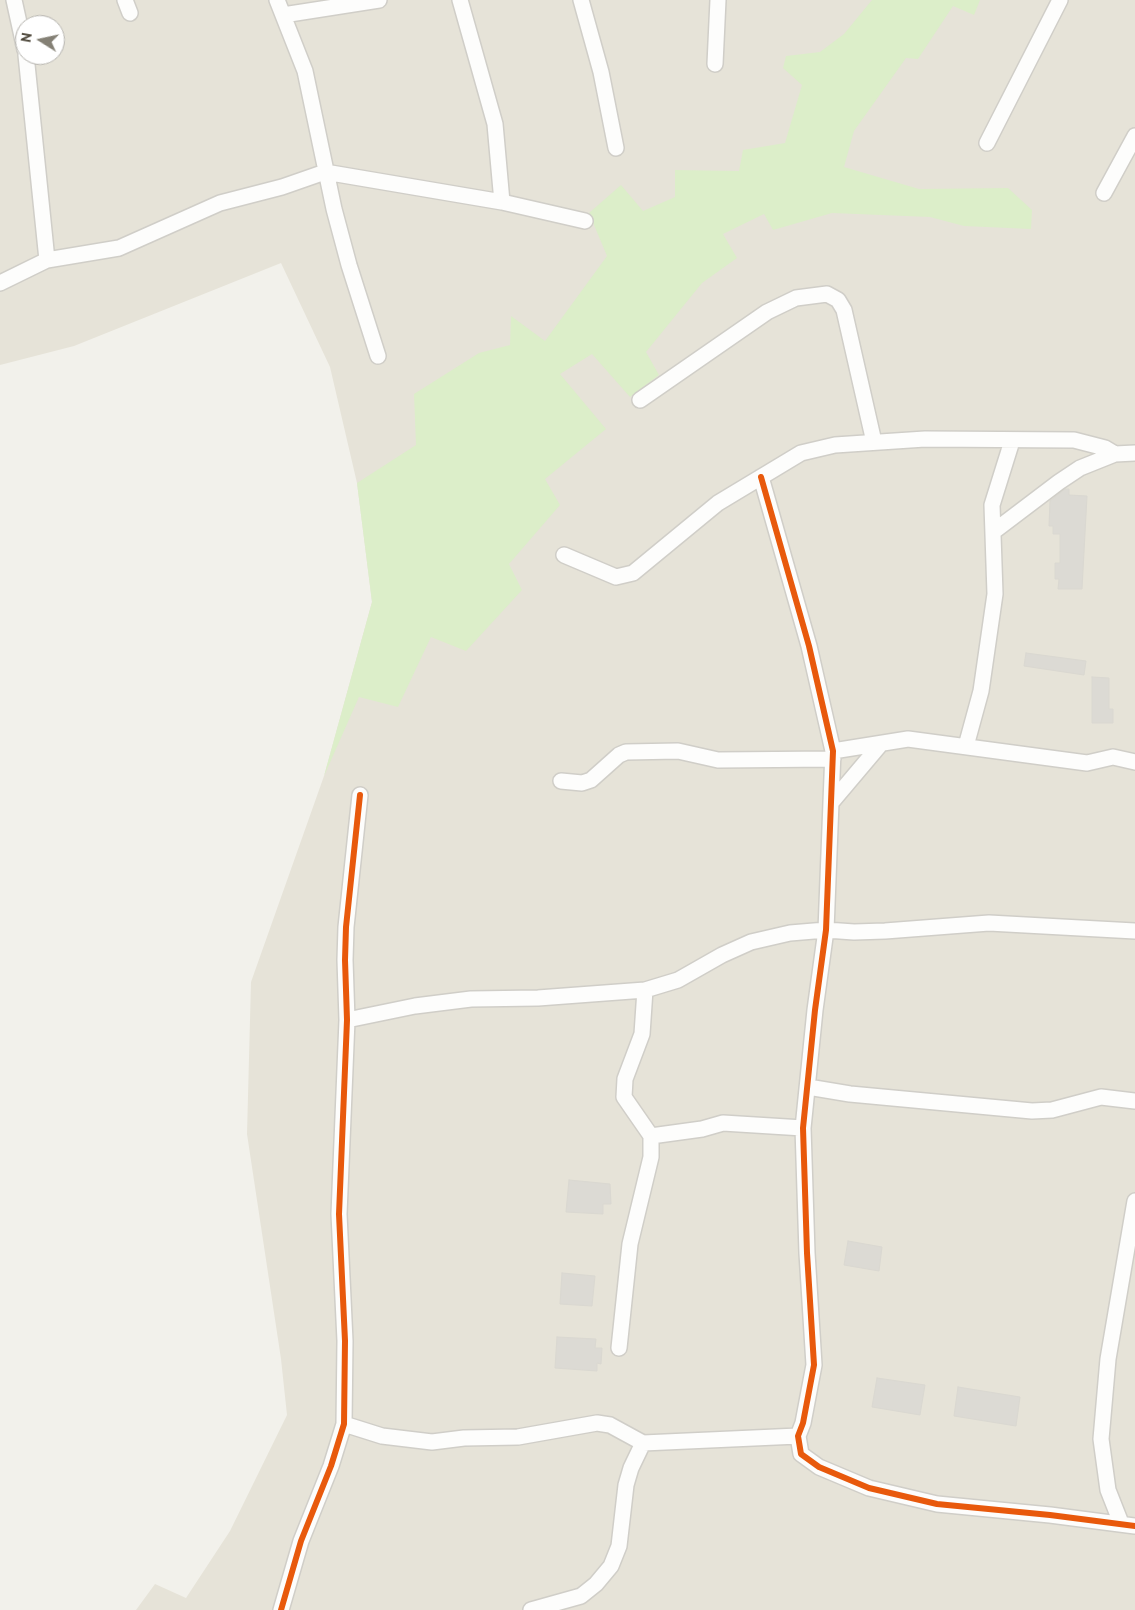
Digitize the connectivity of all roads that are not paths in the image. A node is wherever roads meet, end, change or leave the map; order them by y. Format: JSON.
{"nodes":[{"id":1,"x":14,"y":0,"type":"edge"},
{"id":2,"x":277,"y":0,"type":"edge"},
{"id":3,"x":378,"y":0,"type":"edge"},
{"id":4,"x":460,"y":0,"type":"edge"},
{"id":5,"x":581,"y":0,"type":"edge"},
{"id":6,"x":718,"y":0,"type":"edge"},
{"id":7,"x":1060,"y":0,"type":"edge"},
{"id":8,"x":17,"y":15,"type":"edge"},
{"id":9,"x":283,"y":15,"type":"junction"},
{"id":10,"x":715,"y":64,"type":"dead end"},
{"id":11,"x":27,"y":65,"type":"edge"},
{"id":12,"x":1135,"y":136,"type":"edge"},
{"id":13,"x":987,"y":142,"type":"dead end"},
{"id":14,"x":616,"y":148,"type":"dead end"},
{"id":15,"x":325,"y":172,"type":"junction"},
{"id":16,"x":1104,"y":193,"type":"dead end"},
{"id":17,"x":502,"y":202,"type":"junction"},
{"id":18,"x":585,"y":221,"type":"dead end"},
{"id":19,"x":47,"y":260,"type":"junction"},
{"id":20,"x":0,"y":283,"type":"edge"},
{"id":21,"x":378,"y":356,"type":"dead end"},
{"id":22,"x":640,"y":400,"type":"dead end"},
{"id":23,"x":1012,"y":441,"type":"junction"},
{"id":24,"x":874,"y":442,"type":"junction"},
{"id":25,"x":1135,"y":453,"type":"edge"},
{"id":26,"x":1115,"y":454,"type":"junction"},
{"id":27,"x":762,"y":477,"type":"junction"},
{"id":28,"x":994,"y":532,"type":"junction"},
{"id":29,"x":564,"y":555,"type":"dead end"},
{"id":30,"x":880,"y":745,"type":"junction"},
{"id":31,"x":966,"y":746,"type":"junction"},
{"id":32,"x":833,"y":755,"type":"junction"},
{"id":33,"x":1135,"y":762,"type":"edge"},
{"id":34,"x":561,"y":781,"type":"dead end"},
{"id":35,"x":360,"y":795,"type":"dead end"},
{"id":36,"x":831,"y":803,"type":"junction"},
{"id":37,"x":826,"y":930,"type":"junction"},
{"id":38,"x":1135,"y":931,"type":"edge"},
{"id":39,"x":646,"y":990,"type":"junction"},
{"id":40,"x":347,"y":1020,"type":"junction"},
{"id":41,"x":808,"y":1087,"type":"junction"},
{"id":42,"x":1135,"y":1101,"type":"edge"},
{"id":43,"x":803,"y":1128,"type":"junction"},
{"id":44,"x":651,"y":1136,"type":"junction"},
{"id":45,"x":1135,"y":1201,"type":"edge"},
{"id":46,"x":619,"y":1348,"type":"dead end"},
{"id":47,"x":344,"y":1424,"type":"junction"},
{"id":48,"x":798,"y":1436,"type":"junction"},
{"id":49,"x":643,"y":1443,"type":"junction"},
{"id":50,"x":1128,"y":1525,"type":"edge"},
{"id":51,"x":280,"y":1610,"type":"edge"},
{"id":52,"x":531,"y":1610,"type":"edge"}],
"edges":[{"from":1,"to":8,"type":"street"},
{"from":2,"to":9,"type":"street"},
{"from":3,"to":9,"type":"street"},
{"from":4,"to":17,"type":"street"},
{"from":5,"to":14,"type":"street"},
{"from":6,"to":10,"type":"street"},
{"from":7,"to":13,"type":"street"},
{"from":9,"to":15,"type":"street"},
{"from":11,"to":19,"type":"street"},
{"from":12,"to":16,"type":"street"},
{"from":15,"to":17,"type":"street"},
{"from":15,"to":19,"type":"street"},
{"from":15,"to":21,"type":"street"},
{"from":17,"to":18,"type":"street"},
{"from":19,"to":20,"type":"street"},
{"from":22,"to":24,"type":"street"},
{"from":23,"to":24,"type":"street"},
{"from":23,"to":26,"type":"street"},
{"from":23,"to":28,"type":"street"},
{"from":24,"to":27,"type":"street"},
{"from":25,"to":26,"type":"street"},
{"from":26,"to":28,"type":"street"},
{"from":27,"to":29,"type":"street"},
{"from":27,"to":32,"type":"street"},
{"from":28,"to":31,"type":"street"},
{"from":30,"to":31,"type":"street"},
{"from":30,"to":32,"type":"street"},
{"from":30,"to":36,"type":"street"},
{"from":31,"to":33,"type":"street"},
{"from":32,"to":34,"type":"street"},
{"from":32,"to":36,"type":"street"},
{"from":35,"to":40,"type":"street"},
{"from":36,"to":37,"type":"street"},
{"from":37,"to":38,"type":"street"},
{"from":37,"to":39,"type":"street"},
{"from":37,"to":41,"type":"street"},
{"from":39,"to":40,"type":"street"},
{"from":39,"to":44,"type":"street"},
{"from":40,"to":47,"type":"street"},
{"from":41,"to":42,"type":"street"},
{"from":41,"to":43,"type":"street"},
{"from":43,"to":44,"type":"street"},
{"from":43,"to":48,"type":"street"},
{"from":44,"to":46,"type":"street"},
{"from":45,"to":50,"type":"street"},
{"from":47,"to":49,"type":"street"},
{"from":47,"to":51,"type":"street"},
{"from":48,"to":49,"type":"street"},
{"from":48,"to":50,"type":"street"},
{"from":49,"to":52,"type":"street"}]}
